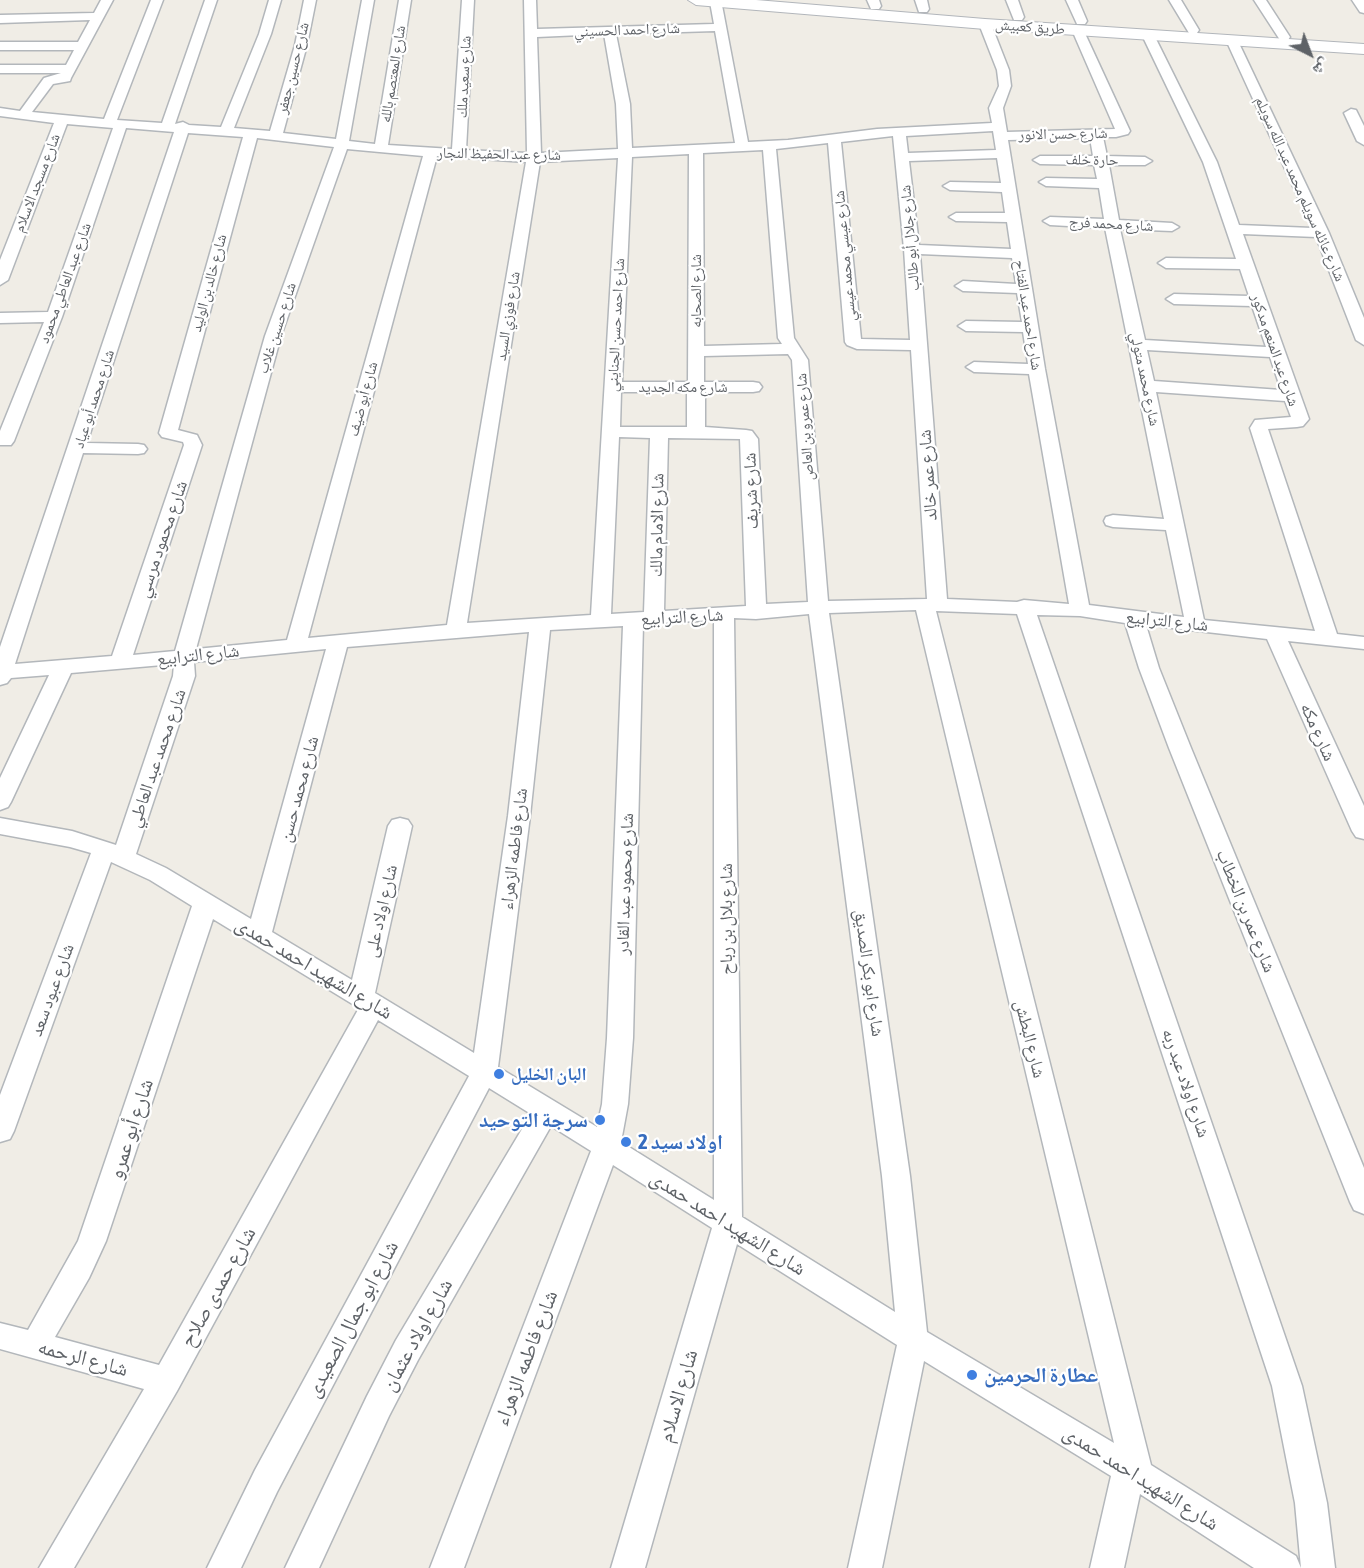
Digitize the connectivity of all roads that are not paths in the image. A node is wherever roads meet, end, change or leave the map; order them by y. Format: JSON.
{"nodes":[{"id":1,"x":107,"y":0,"type":"edge"},
{"id":2,"x":158,"y":0,"type":"edge"},
{"id":3,"x":211,"y":0,"type":"edge"},
{"id":4,"x":275,"y":0,"type":"edge"},
{"id":5,"x":310,"y":0,"type":"edge"},
{"id":6,"x":368,"y":0,"type":"edge"},
{"id":7,"x":405,"y":0,"type":"edge"},
{"id":8,"x":468,"y":0,"type":"edge"},
{"id":9,"x":530,"y":0,"type":"edge"},
{"id":10,"x":696,"y":0,"type":"edge"},
{"id":11,"x":801,"y":0,"type":"edge"},
{"id":12,"x":1012,"y":0,"type":"edge"},
{"id":13,"x":1072,"y":0,"type":"edge"},
{"id":14,"x":1176,"y":0,"type":"edge"},
{"id":15,"x":1260,"y":0,"type":"edge"},
{"id":16,"x":1358,"y":0,"type":"edge"},
{"id":17,"x":716,"y":2,"type":"junction"},
{"id":18,"x":874,"y":3,"type":"edge"},
{"id":19,"x":922,"y":5,"type":"edge"},
{"id":20,"x":1364,"y":9,"type":"edge"},
{"id":21,"x":100,"y":16,"type":"junction"},
{"id":22,"x":1018,"y":17,"type":"junction"},
{"id":23,"x":0,"y":19,"type":"edge"},
{"id":24,"x":985,"y":24,"type":"junction"},
{"id":25,"x":1051,"y":24,"type":"junction"},
{"id":26,"x":1079,"y":26,"type":"junction"},
{"id":27,"x":720,"y":27,"type":"junction"},
{"id":28,"x":609,"y":30,"type":"junction"},
{"id":29,"x":1193,"y":30,"type":"junction"},
{"id":30,"x":533,"y":33,"type":"junction"},
{"id":31,"x":1148,"y":35,"type":"junction"},
{"id":32,"x":1284,"y":37,"type":"junction"},
{"id":33,"x":1232,"y":40,"type":"junction"},
{"id":34,"x":1364,"y":43,"type":"edge"},
{"id":35,"x":0,"y":46,"type":"edge"},
{"id":36,"x":82,"y":46,"type":"junction"},
{"id":37,"x":1364,"y":49,"type":"edge"},
{"id":38,"x":0,"y":69,"type":"edge"},
{"id":39,"x":70,"y":69,"type":"junction"},
{"id":40,"x":0,"y":112,"type":"edge"},
{"id":41,"x":1351,"y":113,"type":"dead end"},
{"id":42,"x":23,"y":115,"type":"junction"},
{"id":43,"x":62,"y":120,"type":"junction"},
{"id":44,"x":115,"y":123,"type":"junction"},
{"id":45,"x":175,"y":126,"type":"junction"},
{"id":46,"x":226,"y":130,"type":"junction"},
{"id":47,"x":999,"y":131,"type":"junction"},
{"id":48,"x":899,"y":132,"type":"junction"},
{"id":49,"x":250,"y":133,"type":"junction"},
{"id":50,"x":1096,"y":134,"type":"junction"},
{"id":51,"x":275,"y":136,"type":"junction"},
{"id":52,"x":834,"y":139,"type":"junction"},
{"id":53,"x":1364,"y":141,"type":"edge"},
{"id":54,"x":342,"y":144,"type":"junction"},
{"id":55,"x":769,"y":145,"type":"junction"},
{"id":56,"x":742,"y":146,"type":"junction"},
{"id":57,"x":381,"y":149,"type":"junction"},
{"id":58,"x":696,"y":149,"type":"junction"},
{"id":59,"x":625,"y":152,"type":"junction"},
{"id":60,"x":431,"y":153,"type":"junction"},
{"id":61,"x":459,"y":154,"type":"junction"},
{"id":62,"x":1003,"y":154,"type":"junction"},
{"id":63,"x":902,"y":157,"type":"junction"},
{"id":64,"x":534,"y":158,"type":"junction"},
{"id":65,"x":1040,"y":160,"type":"dead end"},
{"id":66,"x":1101,"y":161,"type":"junction"},
{"id":67,"x":1145,"y":161,"type":"dead end"},
{"id":68,"x":1003,"y":177,"type":"junction"},
{"id":69,"x":1046,"y":182,"type":"dead end"},
{"id":70,"x":1105,"y":184,"type":"junction"},
{"id":71,"x":950,"y":186,"type":"dead end"},
{"id":72,"x":956,"y":217,"type":"dead end"},
{"id":73,"x":1013,"y":218,"type":"junction"},
{"id":74,"x":1050,"y":221,"type":"dead end"},
{"id":75,"x":1112,"y":224,"type":"junction"},
{"id":76,"x":1172,"y":227,"type":"dead end"},
{"id":77,"x":1233,"y":229,"type":"junction"},
{"id":78,"x":1322,"y":233,"type":"junction"},
{"id":79,"x":912,"y":249,"type":"junction"},
{"id":80,"x":1019,"y":254,"type":"junction"},
{"id":81,"x":1166,"y":263,"type":"dead end"},
{"id":82,"x":1246,"y":264,"type":"junction"},
{"id":83,"x":0,"y":279,"type":"edge"},
{"id":84,"x":963,"y":286,"type":"dead end"},
{"id":85,"x":1024,"y":289,"type":"junction"},
{"id":86,"x":1174,"y":299,"type":"dead end"},
{"id":87,"x":1258,"y":301,"type":"junction"},
{"id":88,"x":1358,"y":308,"type":"edge"},
{"id":89,"x":54,"y":317,"type":"junction"},
{"id":90,"x":0,"y":318,"type":"edge"},
{"id":91,"x":966,"y":326,"type":"dead end"},
{"id":92,"x":1030,"y":327,"type":"junction"},
{"id":93,"x":1364,"y":340,"type":"edge"},
{"id":94,"x":919,"y":345,"type":"junction"},
{"id":95,"x":1138,"y":345,"type":"junction"},
{"id":96,"x":792,"y":349,"type":"junction"},
{"id":97,"x":696,"y":351,"type":"junction"},
{"id":98,"x":1276,"y":352,"type":"junction"},
{"id":99,"x":974,"y":367,"type":"dead end"},
{"id":100,"x":1037,"y":369,"type":"junction"},
{"id":101,"x":1146,"y":386,"type":"junction"},
{"id":102,"x":612,"y":387,"type":"junction"},
{"id":103,"x":696,"y":387,"type":"junction"},
{"id":104,"x":753,"y":387,"type":"dead end"},
{"id":105,"x":1292,"y":396,"type":"junction"},
{"id":106,"x":610,"y":432,"type":"junction"},
{"id":107,"x":168,"y":433,"type":"joint"},
{"id":108,"x":659,"y":433,"type":"junction"},
{"id":109,"x":696,"y":433,"type":"junction"},
{"id":110,"x":5,"y":441,"type":"dead end"},
{"id":111,"x":78,"y":448,"type":"junction"},
{"id":112,"x":138,"y":449,"type":"dead end"},
{"id":113,"x":1113,"y":521,"type":"dead end"},
{"id":114,"x":1175,"y":525,"type":"junction"},
{"id":115,"x":931,"y":604,"type":"junction"},
{"id":116,"x":1024,"y":606,"type":"junction"},
{"id":117,"x":818,"y":607,"type":"junction"},
{"id":118,"x":1080,"y":609,"type":"junction"},
{"id":119,"x":756,"y":612,"type":"junction"},
{"id":120,"x":724,"y":614,"type":"junction"},
{"id":121,"x":1134,"y":618,"type":"junction"},
{"id":122,"x":644,"y":619,"type":"junction"},
{"id":123,"x":601,"y":622,"type":"junction"},
{"id":124,"x":1195,"y":623,"type":"junction"},
{"id":125,"x":540,"y":625,"type":"junction"},
{"id":126,"x":456,"y":630,"type":"junction"},
{"id":127,"x":1274,"y":632,"type":"junction"},
{"id":128,"x":1328,"y":639,"type":"junction"},
{"id":129,"x":338,"y":642,"type":"junction"},
{"id":130,"x":1364,"y":643,"type":"edge"},
{"id":131,"x":296,"y":646,"type":"junction"},
{"id":132,"x":184,"y":657,"type":"junction"},
{"id":133,"x":120,"y":663,"type":"junction"},
{"id":134,"x":63,"y":667,"type":"junction"},
{"id":135,"x":1,"y":674,"type":"edge"},
{"id":136,"x":0,"y":802,"type":"edge"},
{"id":137,"x":0,"y":826,"type":"edge"},
{"id":138,"x":400,"y":826,"type":"dead end"},
{"id":139,"x":1364,"y":831,"type":"edge"},
{"id":140,"x":113,"y":854,"type":"junction"},
{"id":141,"x":206,"y":902,"type":"junction"},
{"id":142,"x":259,"y":936,"type":"junction"},
{"id":143,"x":368,"y":1000,"type":"junction"},
{"id":144,"x":484,"y":1072,"type":"junction"},
{"id":145,"x":547,"y":1110,"type":"junction"},
{"id":146,"x":0,"y":1131,"type":"edge"},
{"id":147,"x":606,"y":1148,"type":"junction"},
{"id":148,"x":1364,"y":1202,"type":"edge"},
{"id":149,"x":729,"y":1224,"type":"junction"},
{"id":150,"x":0,"y":1336,"type":"edge"},
{"id":151,"x":913,"y":1339,"type":"junction"},
{"id":152,"x":34,"y":1345,"type":"junction"},
{"id":153,"x":166,"y":1381,"type":"junction"},
{"id":154,"x":1133,"y":1472,"type":"junction"},
{"id":155,"x":56,"y":1568,"type":"edge"},
{"id":156,"x":224,"y":1568,"type":"edge"},
{"id":157,"x":302,"y":1568,"type":"edge"},
{"id":158,"x":447,"y":1568,"type":"edge"},
{"id":159,"x":628,"y":1568,"type":"edge"},
{"id":160,"x":865,"y":1568,"type":"edge"},
{"id":161,"x":1107,"y":1568,"type":"edge"},
{"id":162,"x":1284,"y":1568,"type":"edge"},
{"id":163,"x":1318,"y":1568,"type":"edge"}],
"edges":[{"from":1,"to":21,"type":"street"},
{"from":2,"to":44,"type":"street","name":"شارع عبد العاطي محمود"},
{"from":3,"to":45,"type":"street","name":"شارع محمد أبو عياد"},
{"from":4,"to":46,"type":"street"},
{"from":5,"to":51,"type":"street","name":"شارع حسين جعفر"},
{"from":6,"to":54,"type":"street","name":"شارع حسين غلاب"},
{"from":7,"to":57,"type":"street","name":"شارع المعتصم بالله"},
{"from":8,"to":61,"type":"street","name":"شارع سعيد ملك"},
{"from":9,"to":30,"type":"street","name":"شارع فوزي السيد"},
{"from":10,"to":17,"type":"street","name":"طريق كعبيش"},
{"from":11,"to":18,"type":"street","name":"طريق كعبيش"},
{"from":12,"to":22,"type":"street"},
{"from":13,"to":26,"type":"street"},
{"from":14,"to":29,"type":"street"},
{"from":15,"to":32,"type":"street"},
{"from":16,"to":20,"type":"street"},
{"from":17,"to":24,"type":"street","name":"طريق كعبيش"},
{"from":17,"to":27,"type":"street"},
{"from":18,"to":19,"type":"street","name":"طريق كعبيش"},
{"from":19,"to":22,"type":"street","name":"طريق كعبيش"},
{"from":21,"to":23,"type":"street"},
{"from":21,"to":36,"type":"street"},
{"from":22,"to":25,"type":"street","name":"طريق كعبيش"},
{"from":24,"to":25,"type":"street","name":"طريق كعبيش"},
{"from":24,"to":47,"type":"street","name":"شارع احمد عبد الفتاح"},
{"from":25,"to":26,"type":"street","name":"طريق كعبيش"},
{"from":26,"to":29,"type":"street","name":"طريق كعبيش"},
{"from":26,"to":31,"type":"street","name":"طريق كعبيش"},
{"from":26,"to":50,"type":"street","name":"شارع حسن الانور"},
{"from":27,"to":28,"type":"street","name":"شارع احمد الحسيني"},
{"from":27,"to":56,"type":"street"},
{"from":28,"to":30,"type":"street","name":"شارع احمد الحسيني"},
{"from":28,"to":59,"type":"street","name":"شارع احمد حسن الجنايني"},
{"from":29,"to":32,"type":"street","name":"طريق كعبيش"},
{"from":30,"to":64,"type":"street","name":"شارع فوزي السيد"},
{"from":31,"to":33,"type":"street","name":"طريق كعبيش"},
{"from":31,"to":77,"type":"street","name":"شارع عبد المنعم مدكور"},
{"from":32,"to":34,"type":"street","name":"طريق كعبيش"},
{"from":33,"to":37,"type":"street","name":"طريق كعبيش"},
{"from":33,"to":78,"type":"street","name":"شارع عائله سويلم محمد عبد الله سويلم"},
{"from":35,"to":36,"type":"street"},
{"from":36,"to":39,"type":"street"},
{"from":38,"to":39,"type":"street"},
{"from":39,"to":42,"type":"street"},
{"from":40,"to":42,"type":"street","name":"شارع عبد الحفيظ النجار"},
{"from":41,"to":53,"type":"street"},
{"from":42,"to":43,"type":"street","name":"شارع عبد الحفيظ النجار"},
{"from":43,"to":44,"type":"street","name":"شارع عبد الحفيظ النجار"},
{"from":43,"to":83,"type":"street","name":"شارع مسجد الاسلام"},
{"from":44,"to":45,"type":"street","name":"شارع عبد الحفيظ النجار"},
{"from":44,"to":89,"type":"street","name":"شارع عبد العاطي محمود"},
{"from":45,"to":46,"type":"street","name":"شارع عبد الحفيظ النجار"},
{"from":45,"to":111,"type":"street","name":"شارع محمد أبو عياد"},
{"from":46,"to":49,"type":"street","name":"شارع عبد الحفيظ النجار"},
{"from":47,"to":48,"type":"street","name":"شارع عبد الحفيظ النجار"},
{"from":47,"to":50,"type":"street","name":"شارع حسن الانور"},
{"from":47,"to":62,"type":"street","name":"شارع احمد عبد الفتاح"},
{"from":48,"to":52,"type":"street","name":"شارع عبد الحفيظ النجار"},
{"from":48,"to":63,"type":"street","name":"شارع جلال أبو طالب"},
{"from":49,"to":51,"type":"street","name":"شارع عبد الحفيظ النجار"},
{"from":49,"to":107,"type":"street","name":"شارع خالد بن الوليد"},
{"from":50,"to":66,"type":"street","name":"شارع محمد متولي"},
{"from":51,"to":54,"type":"street","name":"شارع عبد الحفيظ النجار"},
{"from":52,"to":55,"type":"street","name":"شارع عبد الحفيظ النجار"},
{"from":52,"to":94,"type":"street","name":"شارع عيسي محمد عيسي"},
{"from":54,"to":57,"type":"street","name":"شارع عبد الحفيظ النجار"},
{"from":54,"to":132,"type":"street","name":"شارع حسين غلاب"},
{"from":55,"to":56,"type":"street","name":"شارع عبد الحفيظ النجار"},
{"from":55,"to":96,"type":"street","name":"شارع عمرو بن العاص"},
{"from":56,"to":58,"type":"street","name":"شارع عبد الحفيظ النجار"},
{"from":57,"to":60,"type":"street","name":"شارع عبد الحفيظ النجار"},
{"from":58,"to":59,"type":"street","name":"شارع عبد الحفيظ النجار"},
{"from":58,"to":97,"type":"street","name":"شارع الصحابه"},
{"from":59,"to":64,"type":"street","name":"شارع عبد الحفيظ النجار"},
{"from":59,"to":102,"type":"street","name":"شارع احمد حسن الجنايني"},
{"from":60,"to":61,"type":"street","name":"شارع عبد الحفيظ النجار"},
{"from":60,"to":131,"type":"street","name":"شارع أبو ضيف"},
{"from":61,"to":64,"type":"street","name":"شارع عبد الحفيظ النجار"},
{"from":62,"to":63,"type":"street"},
{"from":62,"to":68,"type":"street","name":"شارع احمد عبد الفتاح"},
{"from":63,"to":79,"type":"street","name":"شارع جلال أبو طالب"},
{"from":64,"to":126,"type":"street","name":"شارع فوزي السيد"},
{"from":65,"to":66,"type":"street","name":"حارة خلف"},
{"from":66,"to":67,"type":"street","name":"حارة خلف"},
{"from":66,"to":70,"type":"street","name":"شارع محمد متولي"},
{"from":68,"to":71,"type":"street"},
{"from":68,"to":73,"type":"street","name":"شارع احمد عبد الفتاح"},
{"from":69,"to":70,"type":"street"},
{"from":70,"to":75,"type":"street","name":"شارع محمد متولي"},
{"from":72,"to":73,"type":"street"},
{"from":73,"to":80,"type":"street","name":"شارع احمد عبد الفتاح"},
{"from":74,"to":75,"type":"street","name":"شارع محمد فرج"},
{"from":75,"to":76,"type":"street","name":"شارع محمد فرج"},
{"from":75,"to":95,"type":"street","name":"شارع محمد متولي"},
{"from":77,"to":78,"type":"street"},
{"from":77,"to":82,"type":"street","name":"شارع عبد المنعم مدكور"},
{"from":78,"to":88,"type":"street","name":"شارع عائله سويلم محمد عبد الله سويلم"},
{"from":79,"to":80,"type":"street"},
{"from":79,"to":94,"type":"street","name":"شارع جلال أبو طالب"},
{"from":80,"to":85,"type":"street","name":"شارع احمد عبد الفتاح"},
{"from":81,"to":82,"type":"street"},
{"from":82,"to":87,"type":"street","name":"شارع عبد المنعم مدكور"},
{"from":84,"to":85,"type":"street"},
{"from":85,"to":92,"type":"street","name":"شارع احمد عبد الفتاح"},
{"from":86,"to":87,"type":"street"},
{"from":87,"to":98,"type":"street","name":"شارع عبد المنعم مدكور"},
{"from":88,"to":93,"type":"street","name":"شارع عائله سويلم محمد عبد الله سويلم"},
{"from":89,"to":90,"type":"street"},
{"from":89,"to":110,"type":"street","name":"شارع عبد العاطي محمود"},
{"from":91,"to":92,"type":"street"},
{"from":92,"to":100,"type":"street","name":"شارع احمد عبد الفتاح"},
{"from":94,"to":115,"type":"street","name":"شارع عمر خالد"},
{"from":95,"to":98,"type":"street"},
{"from":95,"to":101,"type":"street","name":"شارع محمد متولي"},
{"from":96,"to":97,"type":"street"},
{"from":96,"to":117,"type":"street","name":"شارع عمرو بن العاص"},
{"from":97,"to":103,"type":"street","name":"شارع الصحابه"},
{"from":98,"to":105,"type":"street","name":"شارع عبد المنعم مدكور"},
{"from":99,"to":100,"type":"street"},
{"from":100,"to":118,"type":"street","name":"شارع احمد عبد الفتاح"},
{"from":101,"to":105,"type":"street"},
{"from":101,"to":114,"type":"street","name":"شارع محمد متولي"},
{"from":102,"to":103,"type":"street","name":"شارع مكه الجديد"},
{"from":102,"to":106,"type":"street","name":"شارع احمد حسن الجنايني"},
{"from":103,"to":104,"type":"street","name":"شارع مكه الجديد"},
{"from":103,"to":109,"type":"street","name":"شارع الصحابه"},
{"from":105,"to":128,"type":"street","name":"شارع عبد المنعم مدكور"},
{"from":106,"to":108,"type":"street","name":"شارع شريف"},
{"from":106,"to":123,"type":"street","name":"شارع احمد حسن الجنايني"},
{"from":107,"to":133,"type":"street","name":"شارع محمود مرسي"},
{"from":108,"to":109,"type":"street","name":"شارع شريف"},
{"from":108,"to":122,"type":"street","name":"شارع الامام مالك"},
{"from":109,"to":119,"type":"street","name":"شارع شريف"},
{"from":111,"to":112,"type":"street"},
{"from":111,"to":135,"type":"street","name":"شارع محمد أبو عياد"},
{"from":113,"to":114,"type":"street"},
{"from":114,"to":124,"type":"street","name":"شارع محمد متولي"},
{"from":115,"to":116,"type":"street","name":"شارع الترابيع"},
{"from":115,"to":117,"type":"street","name":"شارع الترابيع"},
{"from":115,"to":154,"type":"street","name":"شارع البطش"},
{"from":116,"to":118,"type":"street","name":"شارع الترابيع"},
{"from":116,"to":163,"type":"street","name":"شارع اولاد عبد ربه"},
{"from":117,"to":119,"type":"street","name":"شارع الترابيع"},
{"from":117,"to":151,"type":"street","name":"شارع ابو بكر الصديق"},
{"from":118,"to":121,"type":"street","name":"شارع الترابيع"},
{"from":119,"to":120,"type":"street","name":"شارع الترابيع"},
{"from":120,"to":122,"type":"street","name":"شارع الترابيع"},
{"from":120,"to":149,"type":"street","name":"شارع بلال بن رباح"},
{"from":121,"to":124,"type":"street","name":"شارع الترابيع"},
{"from":121,"to":148,"type":"street","name":"شارع عمر بن الخطاب"},
{"from":122,"to":123,"type":"street","name":"شارع الترابيع"},
{"from":122,"to":147,"type":"street","name":"شارع محمود عبد القادر"},
{"from":123,"to":125,"type":"street","name":"شارع الترابيع"},
{"from":124,"to":127,"type":"street","name":"شارع الترابيع"},
{"from":125,"to":126,"type":"street","name":"شارع الترابيع"},
{"from":125,"to":144,"type":"street","name":"شارع فاطمه الزهراء"},
{"from":126,"to":129,"type":"street","name":"شارع الترابيع"},
{"from":127,"to":128,"type":"street","name":"شارع الترابيع"},
{"from":127,"to":139,"type":"street","name":"شارع مكه"},
{"from":128,"to":130,"type":"street","name":"شارع الترابيع"},
{"from":129,"to":131,"type":"street","name":"شارع الترابيع"},
{"from":129,"to":142,"type":"street","name":"شارع محمد حسن"},
{"from":131,"to":132,"type":"street","name":"شارع الترابيع"},
{"from":132,"to":133,"type":"street","name":"شارع الترابيع"},
{"from":132,"to":140,"type":"street","name":"شارع محمد عبد العاطي"},
{"from":133,"to":134,"type":"street","name":"شارع الترابيع"},
{"from":134,"to":135,"type":"street","name":"شارع الترابيع"},
{"from":134,"to":136,"type":"street"},
{"from":137,"to":140,"type":"street","name":"شارع الشهيد احمد حمدى"},
{"from":138,"to":143,"type":"street","name":"شارع اولاد على"},
{"from":140,"to":141,"type":"street","name":"شارع الشهيد احمد حمدى"},
{"from":140,"to":146,"type":"street","name":"شارع عبود سعد"},
{"from":141,"to":142,"type":"street","name":"شارع الشهيد احمد حمدى"},
{"from":141,"to":152,"type":"street","name":"شارع أبو عمرو"},
{"from":142,"to":143,"type":"street","name":"شارع الشهيد احمد حمدى"},
{"from":143,"to":144,"type":"street","name":"شارع الشهيد احمد حمدى"},
{"from":143,"to":153,"type":"street","name":"شارع حمدى صلاح"},
{"from":144,"to":145,"type":"street","name":"شارع الشهيد احمد حمدى"},
{"from":144,"to":156,"type":"street","name":"شارع ابو جمال الصعيدى"},
{"from":145,"to":147,"type":"street","name":"شارع الشهيد احمد حمدى"},
{"from":145,"to":157,"type":"street","name":"شارع اولاد عثمان"},
{"from":147,"to":149,"type":"street","name":"شارع الشهيد احمد حمدى"},
{"from":147,"to":158,"type":"street","name":"شارع فاطمه الزهراء"},
{"from":149,"to":151,"type":"street","name":"شارع الشهيد احمد حمدى"},
{"from":149,"to":159,"type":"street","name":"شارع الاسلام"},
{"from":150,"to":152,"type":"street","name":"شارع الرحمه"},
{"from":151,"to":154,"type":"street","name":"شارع الشهيد احمد حمدى"},
{"from":151,"to":160,"type":"street"},
{"from":152,"to":153,"type":"street","name":"شارع الرحمه"},
{"from":153,"to":155,"type":"street","name":"شارع حمدى صلاح"},
{"from":154,"to":161,"type":"street"},
{"from":154,"to":162,"type":"street","name":"شارع الشهيد احمد حمدى"}]}
